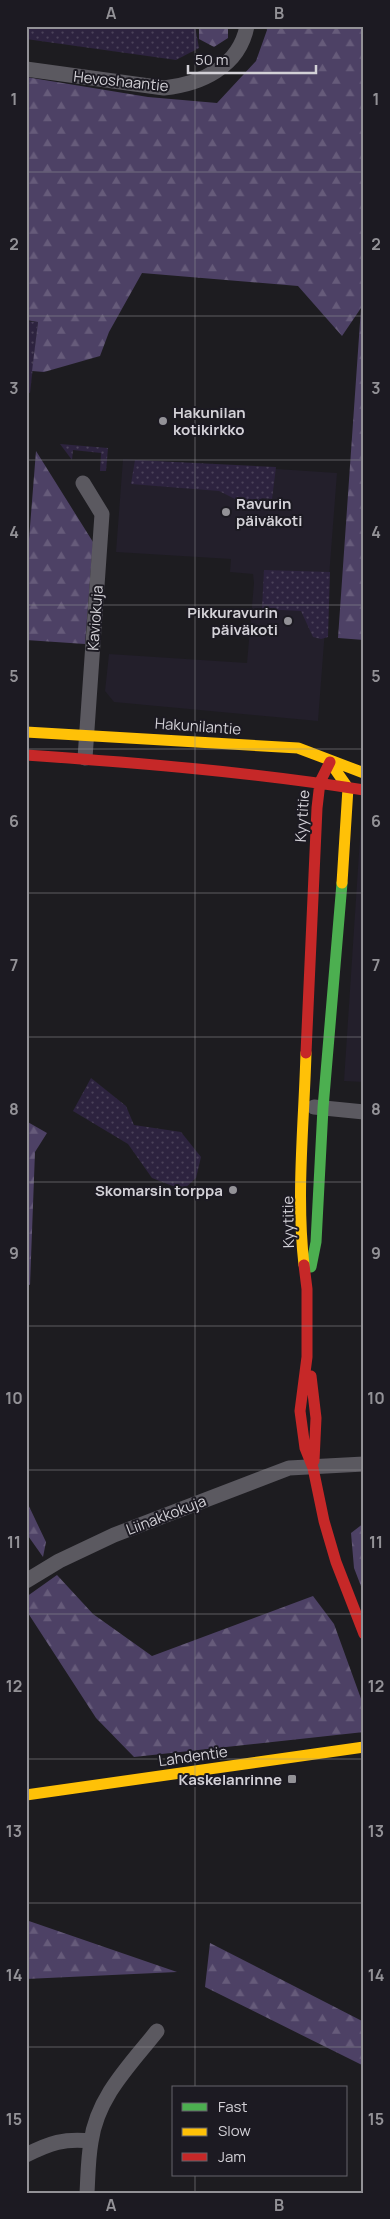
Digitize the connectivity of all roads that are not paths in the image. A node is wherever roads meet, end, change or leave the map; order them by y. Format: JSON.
{"nodes":[{"id":1,"x":247,"y":26,"type":"edge"},
{"id":2,"x":26,"y":69,"type":"edge"},
{"id":3,"x":83,"y":484,"type":"dead end"},
{"id":4,"x":26,"y":732,"type":"edge"},
{"id":5,"x":86,"y":734,"type":"junction"},
{"id":6,"x":26,"y":755,"type":"edge"},
{"id":7,"x":85,"y":758,"type":"junction"},
{"id":8,"x":330,"y":762,"type":"junction"},
{"id":9,"x":364,"y":773,"type":"edge"},
{"id":10,"x":320,"y":782,"type":"junction"},
{"id":11,"x":348,"y":788,"type":"junction"},
{"id":12,"x":364,"y":790,"type":"edge"},
{"id":13,"x":303,"y":1106,"type":"junction"},
{"id":14,"x":323,"y":1108,"type":"junction"},
{"id":15,"x":364,"y":1112,"type":"edge"},
{"id":16,"x":307,"y":1289,"type":"junction"},
{"id":17,"x":364,"y":1464,"type":"edge"},
{"id":18,"x":313,"y":1468,"type":"junction"},
{"id":19,"x":26,"y":1581,"type":"edge"},
{"id":20,"x":364,"y":1634,"type":"edge"},
{"id":21,"x":364,"y":1747,"type":"edge"},
{"id":22,"x":26,"y":1795,"type":"edge"},
{"id":23,"x":158,"y":2031,"type":"dead end"},
{"id":24,"x":91,"y":2141,"type":"junction"},
{"id":25,"x":26,"y":2155,"type":"edge"},
{"id":26,"x":87,"y":2193,"type":"edge"}],
"edges":[{"from":1,"to":2,"type":"street","name":"Hevoshaantie"},
{"from":3,"to":5,"type":"street","name":"Kaviokuja"},
{"from":4,"to":5,"type":"main road","name":"Hakunilantie"},
{"from":5,"to":7,"type":"street","name":"Kaviokuja"},
{"from":5,"to":8,"type":"main road","name":"Hakunilantie"},
{"from":6,"to":7,"type":"main road"},
{"from":7,"to":10,"type":"main road"},
{"from":8,"to":9,"type":"main road","name":"Hakunilantie"},
{"from":8,"to":10,"type":"main road","name":"Kyytitie"},
{"from":8,"to":11,"type":"main road"},
{"from":10,"to":11,"type":"main road"},
{"from":10,"to":13,"type":"main road","name":"Kyytitie"},
{"from":11,"to":12,"type":"main road"},
{"from":11,"to":14,"type":"main road","name":"Kyytitie"},
{"from":13,"to":14,"type":"street"},
{"from":13,"to":16,"type":"main road","name":"Kyytitie"},
{"from":14,"to":15,"type":"street"},
{"from":14,"to":16,"type":"main road","name":"Kyytitie"},
{"from":16,"to":18,"type":"main road","name":"Kyytitie"},
{"from":17,"to":18,"type":"street","name":"Liinakkokuja"},
{"from":18,"to":19,"type":"street","name":"Liinakkokuja"},
{"from":18,"to":20,"type":"main road","name":"Kyytitie"},
{"from":21,"to":22,"type":"main road","name":"Lahdentie"},
{"from":23,"to":24,"type":"street"},
{"from":24,"to":25,"type":"street"},
{"from":24,"to":26,"type":"street"}]}
